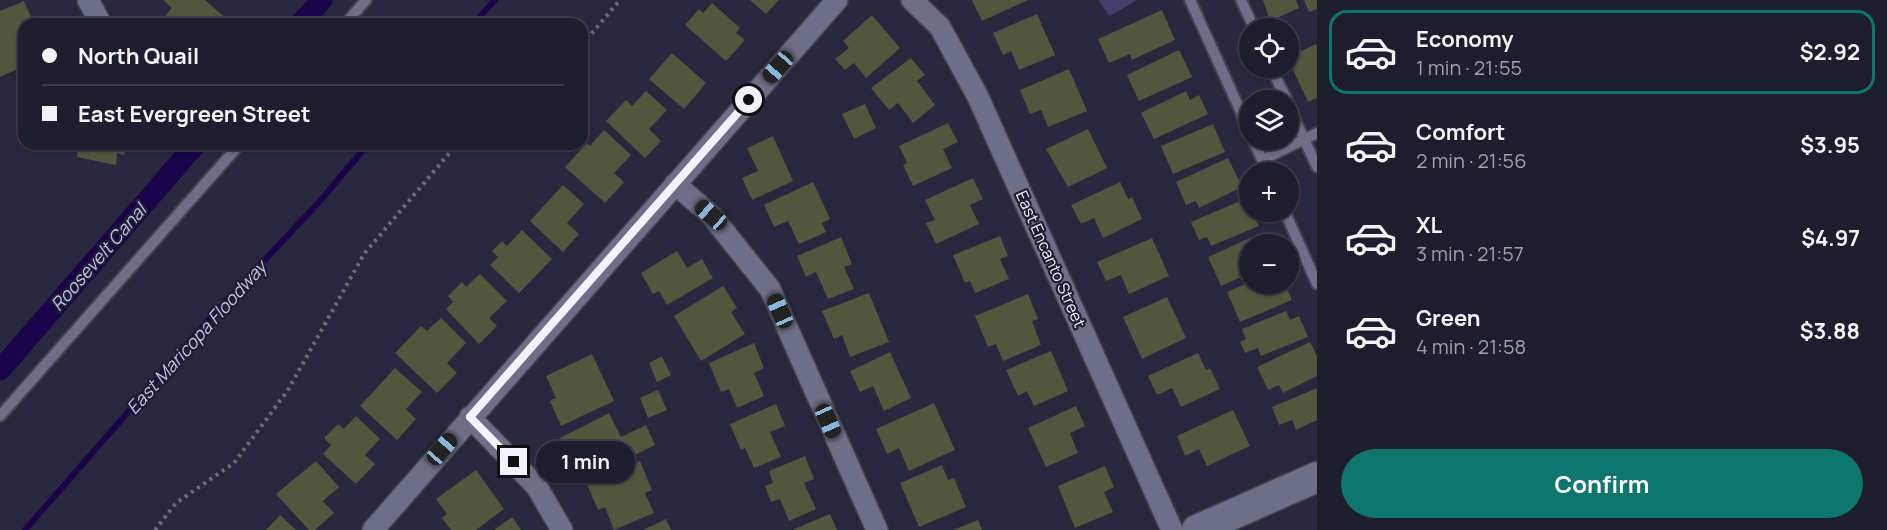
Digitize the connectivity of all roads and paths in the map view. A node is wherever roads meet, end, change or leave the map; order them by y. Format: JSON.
{"nodes":[{"id":1,"x":88,"y":0,"type":"edge"},
{"id":2,"x":366,"y":0,"type":"edge"},
{"id":3,"x":620,"y":0,"type":"edge"},
{"id":4,"x":837,"y":0,"type":"edge"},
{"id":5,"x":912,"y":0,"type":"edge"},
{"id":6,"x":1190,"y":0,"type":"edge"},
{"id":7,"x":1240,"y":0,"type":"edge"},
{"id":8,"x":98,"y":18,"type":"edge"},
{"id":9,"x":350,"y":18,"type":"edge"},
{"id":10,"x":1249,"y":18,"type":"edge"},
{"id":11,"x":588,"y":38,"type":"edge"},
{"id":12,"x":1239,"y":108,"type":"edge"},
{"id":13,"x":1299,"y":128,"type":"edge"},
{"id":14,"x":1317,"y":133,"type":"edge"},
{"id":15,"x":1304,"y":139,"type":"junction"},
{"id":16,"x":235,"y":150,"type":"edge"},
{"id":17,"x":452,"y":150,"type":"edge"},
{"id":18,"x":1258,"y":150,"type":"edge"},
{"id":19,"x":1262,"y":160,"type":"joint"},
{"id":20,"x":1317,"y":166,"type":"edge"},
{"id":21,"x":675,"y":184,"type":"junction"},
{"id":22,"x":1289,"y":222,"type":"edge"},
{"id":23,"x":1317,"y":284,"type":"edge"},
{"id":24,"x":0,"y":416,"type":"edge"},
{"id":25,"x":470,"y":417,"type":"junction"},
{"id":26,"x":1317,"y":477,"type":"edge"},
{"id":27,"x":155,"y":530,"type":"edge"},
{"id":28,"x":373,"y":530,"type":"edge"},
{"id":29,"x":562,"y":530,"type":"edge"},
{"id":30,"x":877,"y":530,"type":"edge"},
{"id":31,"x":1172,"y":530,"type":"edge"},
{"id":32,"x":1197,"y":530,"type":"edge"}],
"edges":[{"from":1,"to":8,"type":"street"},
{"from":2,"to":9,"type":"lane"},
{"from":3,"to":11,"type":"path"},
{"from":4,"to":21,"type":"street"},
{"from":5,"to":31,"type":"street","name":"East Encanto Street"},
{"from":6,"to":12,"type":"lane"},
{"from":7,"to":10,"type":"lane"},
{"from":13,"to":15,"type":"lane"},
{"from":14,"to":15,"type":"lane"},
{"from":15,"to":19,"type":"lane"},
{"from":15,"to":20,"type":"lane"},
{"from":16,"to":24,"type":"lane"},
{"from":17,"to":27,"type":"path"},
{"from":18,"to":19,"type":"lane"},
{"from":21,"to":25,"type":"street"},
{"from":21,"to":30,"type":"street"},
{"from":22,"to":23,"type":"lane"},
{"from":25,"to":28,"type":"street"},
{"from":25,"to":29,"type":"street"},
{"from":26,"to":32,"type":"street"}]}
